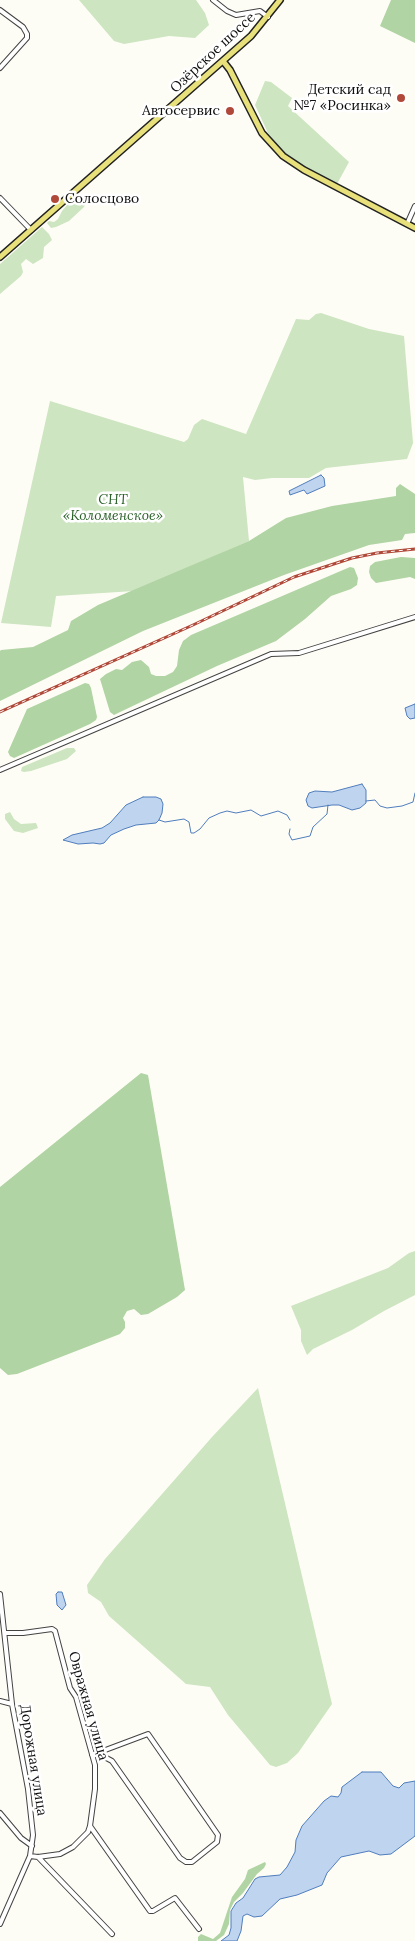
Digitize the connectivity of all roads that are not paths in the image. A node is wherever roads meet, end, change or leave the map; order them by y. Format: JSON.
{"nodes":[{"id":1,"x":213,"y":0,"type":"edge"},
{"id":2,"x":280,"y":0,"type":"edge"},
{"id":3,"x":0,"y":10,"type":"edge"},
{"id":4,"x":268,"y":17,"type":"junction"},
{"id":5,"x":223,"y":61,"type":"junction"},
{"id":6,"x":0,"y":68,"type":"edge"},
{"id":7,"x":0,"y":198,"type":"edge"},
{"id":8,"x":415,"y":206,"type":"edge"},
{"id":9,"x":407,"y":225,"type":"junction"},
{"id":10,"x":415,"y":228,"type":"edge"},
{"id":11,"x":31,"y":230,"type":"junction"},
{"id":12,"x":0,"y":257,"type":"edge"},
{"id":13,"x":415,"y":616,"type":"edge"},
{"id":14,"x":0,"y":770,"type":"edge"},
{"id":15,"x":0,"y":1594,"type":"edge"},
{"id":16,"x":5,"y":1633,"type":"junction"},
{"id":17,"x":0,"y":1643,"type":"edge"},
{"id":18,"x":6,"y":1644,"type":"junction"},
{"id":19,"x":0,"y":1701,"type":"edge"},
{"id":20,"x":12,"y":1704,"type":"junction"},
{"id":21,"x":97,"y":1753,"type":"junction"},
{"id":22,"x":92,"y":1755,"type":"junction"},
{"id":23,"x":0,"y":1813,"type":"edge"},
{"id":24,"x":90,"y":1826,"type":"junction"},
{"id":25,"x":32,"y":1846,"type":"junction"},
{"id":26,"x":30,"y":1856,"type":"junction"},
{"id":27,"x":38,"y":1857,"type":"junction"},
{"id":28,"x":0,"y":1924,"type":"edge"},
{"id":29,"x":199,"y":1929,"type":"dead end"},
{"id":30,"x":112,"y":1934,"type":"dead end"}],
"edges":[{"from":1,"to":4,"type":"street"},
{"from":2,"to":4,"type":"main road","name":"Озёрское шоссе"},
{"from":3,"to":6,"type":"street"},
{"from":4,"to":5,"type":"main road","name":"Озёрское шоссе"},
{"from":5,"to":9,"type":"main road"},
{"from":5,"to":11,"type":"main road","name":"Озёрское шоссе"},
{"from":7,"to":11,"type":"street"},
{"from":8,"to":9,"type":"street"},
{"from":9,"to":10,"type":"main road"},
{"from":11,"to":12,"type":"main road","name":"Озёрское шоссе"},
{"from":13,"to":14,"type":"street"},
{"from":15,"to":16,"type":"street","name":"Дорожная улица"},
{"from":16,"to":18,"type":"street","name":"Дорожная улица"},
{"from":16,"to":22,"type":"street","name":"Овражная улица"},
{"from":17,"to":18,"type":"street"},
{"from":18,"to":20,"type":"street","name":"Дорожная улица"},
{"from":19,"to":20,"type":"street"},
{"from":20,"to":25,"type":"street","name":"Дорожная улица"},
{"from":21,"to":21,"type":"street"},
{"from":21,"to":22,"type":"street"},
{"from":22,"to":24,"type":"street","name":"Овражная улица"},
{"from":23,"to":25,"type":"street"},
{"from":24,"to":27,"type":"street"},
{"from":24,"to":29,"type":"street"},
{"from":25,"to":26,"type":"street","name":"Дорожная улица"},
{"from":26,"to":27,"type":"street"},
{"from":26,"to":28,"type":"street","name":"Дорожная улица"},
{"from":27,"to":30,"type":"street"}]}
